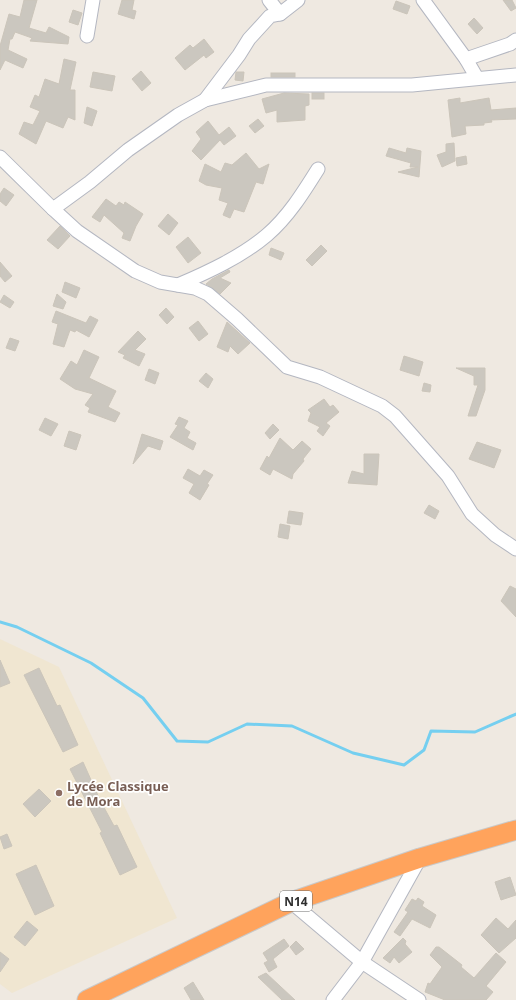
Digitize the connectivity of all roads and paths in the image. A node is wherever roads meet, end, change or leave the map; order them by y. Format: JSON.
{"nodes":[{"id":1,"x":93,"y":0,"type":"edge"},
{"id":2,"x":269,"y":0,"type":"edge"},
{"id":3,"x":298,"y":0,"type":"edge"},
{"id":4,"x":423,"y":0,"type":"edge"},
{"id":5,"x":280,"y":14,"type":"junction"},
{"id":6,"x":87,"y":36,"type":"dead end"},
{"id":7,"x":516,"y":40,"type":"edge"},
{"id":8,"x":466,"y":59,"type":"junction"},
{"id":9,"x":516,"y":75,"type":"edge"},
{"id":10,"x":477,"y":78,"type":"junction"},
{"id":11,"x":205,"y":100,"type":"junction"},
{"id":12,"x":0,"y":157,"type":"edge"},
{"id":13,"x":318,"y":170,"type":"dead end"},
{"id":14,"x":53,"y":209,"type":"junction"},
{"id":15,"x":178,"y":285,"type":"junction"},
{"id":16,"x":516,"y":549,"type":"edge"},
{"id":17,"x":516,"y":830,"type":"edge"},
{"id":18,"x":420,"y":858,"type":"junction"},
{"id":19,"x":291,"y":902,"type":"junction"},
{"id":20,"x":362,"y":962,"type":"junction"},
{"id":21,"x":87,"y":1000,"type":"edge"},
{"id":22,"x":333,"y":1000,"type":"edge"},
{"id":23,"x":419,"y":1000,"type":"edge"}],
"edges":[{"from":1,"to":6,"type":"street"},
{"from":2,"to":5,"type":"street"},
{"from":3,"to":5,"type":"street"},
{"from":4,"to":8,"type":"street"},
{"from":5,"to":11,"type":"street"},
{"from":7,"to":8,"type":"street"},
{"from":8,"to":10,"type":"street"},
{"from":9,"to":10,"type":"street"},
{"from":10,"to":11,"type":"street"},
{"from":11,"to":14,"type":"street"},
{"from":12,"to":14,"type":"street"},
{"from":13,"to":15,"type":"street"},
{"from":14,"to":15,"type":"street"},
{"from":15,"to":16,"type":"street"},
{"from":17,"to":18,"type":"highway","number":"N14"},
{"from":18,"to":19,"type":"highway","number":"N14"},
{"from":18,"to":20,"type":"street"},
{"from":19,"to":20,"type":"street"},
{"from":19,"to":21,"type":"highway","number":"N14"},
{"from":20,"to":22,"type":"street"},
{"from":20,"to":23,"type":"street"}]}
